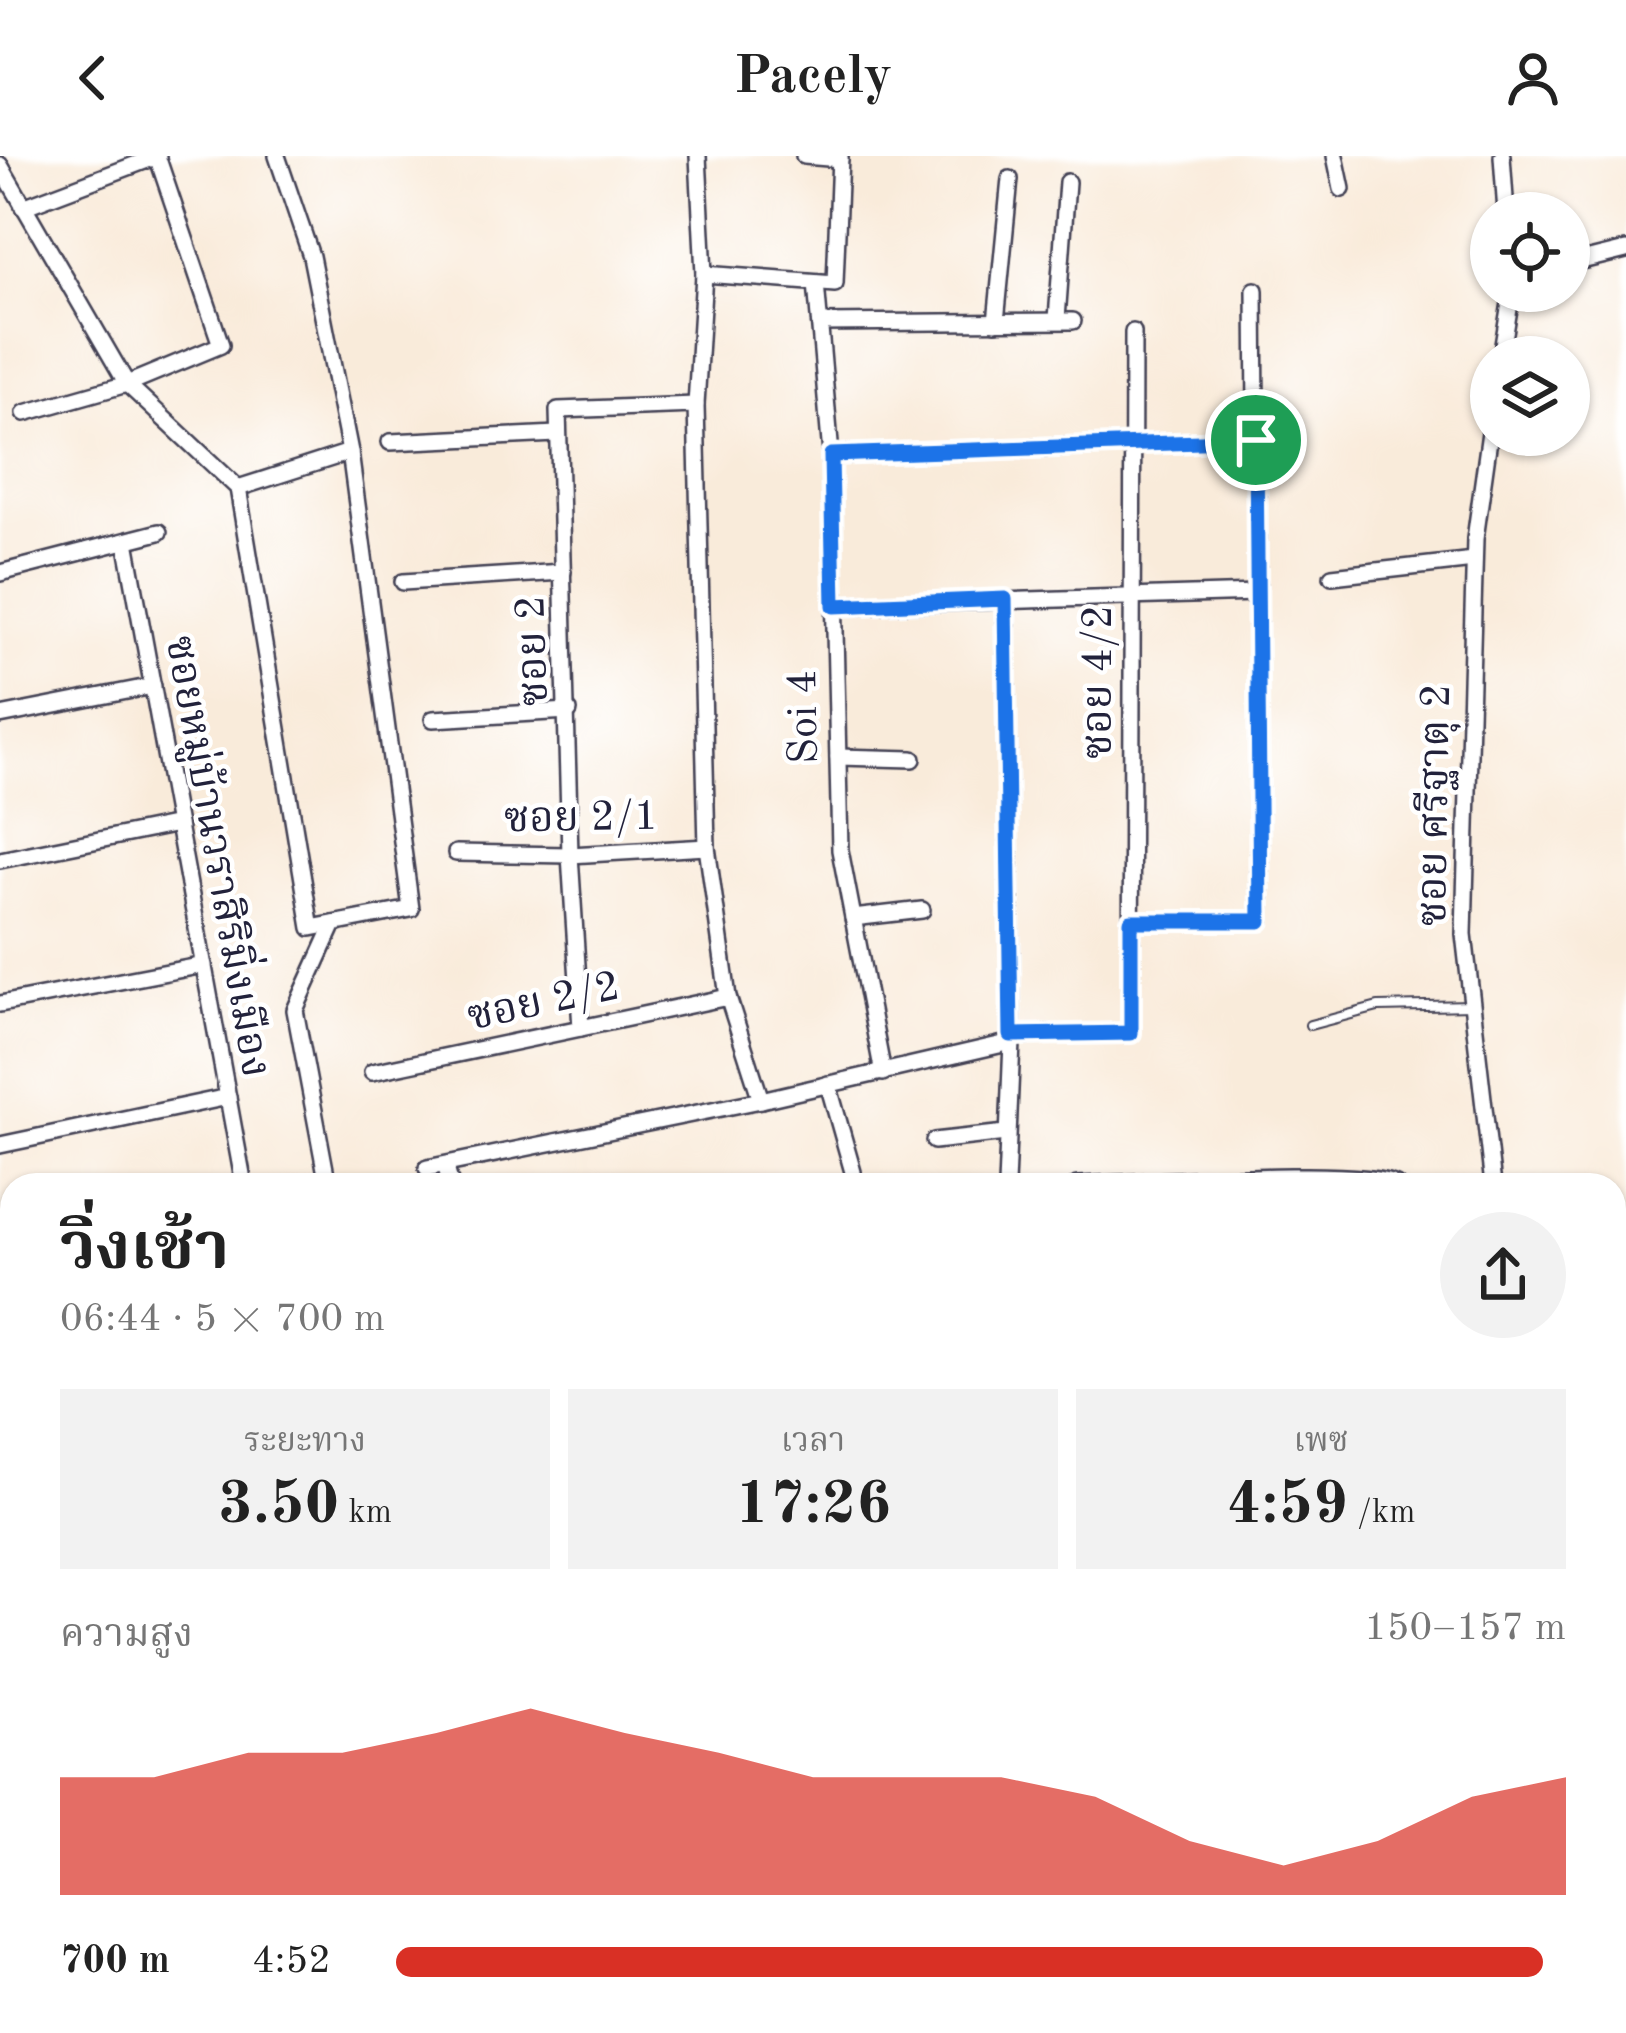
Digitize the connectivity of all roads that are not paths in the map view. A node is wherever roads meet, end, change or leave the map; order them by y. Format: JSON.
{"nodes":[{"id":1,"x":157,"y":156,"type":"edge"},
{"id":2,"x":278,"y":156,"type":"edge"},
{"id":3,"x":698,"y":156,"type":"edge"},
{"id":4,"x":804,"y":156,"type":"edge"},
{"id":5,"x":1335,"y":156,"type":"edge"},
{"id":6,"x":1502,"y":156,"type":"edge"},
{"id":7,"x":840,"y":157,"type":"edge"},
{"id":8,"x":0,"y":165,"type":"edge"},
{"id":9,"x":1010,"y":178,"type":"dead end"},
{"id":10,"x":1067,"y":182,"type":"dead end"},
{"id":11,"x":1342,"y":189,"type":"dead end"},
{"id":12,"x":1505,"y":192,"type":"edge"},
{"id":13,"x":22,"y":207,"type":"junction"},
{"id":14,"x":1626,"y":250,"type":"edge"},
{"id":15,"x":1590,"y":259,"type":"edge"},
{"id":16,"x":704,"y":274,"type":"junction"},
{"id":17,"x":816,"y":284,"type":"junction"},
{"id":18,"x":1255,"y":290,"type":"dead end"},
{"id":19,"x":996,"y":322,"type":"junction"},
{"id":20,"x":820,"y":323,"type":"junction"},
{"id":21,"x":1133,"y":332,"type":"dead end"},
{"id":22,"x":127,"y":384,"type":"junction"},
{"id":23,"x":696,"y":405,"type":"junction"},
{"id":24,"x":25,"y":412,"type":"dead end"},
{"id":25,"x":557,"y":434,"type":"junction"},
{"id":26,"x":1256,"y":440,"type":"junction"},
{"id":27,"x":390,"y":442,"type":"dead end"},
{"id":28,"x":1133,"y":444,"type":"junction"},
{"id":29,"x":350,"y":452,"type":"junction"},
{"id":30,"x":831,"y":455,"type":"junction"},
{"id":31,"x":1487,"y":456,"type":"edge"},
{"id":32,"x":238,"y":488,"type":"junction"},
{"id":33,"x":159,"y":532,"type":"dead end"},
{"id":34,"x":126,"y":541,"type":"junction"},
{"id":35,"x":1474,"y":560,"type":"junction"},
{"id":36,"x":563,"y":572,"type":"junction"},
{"id":37,"x":0,"y":573,"type":"edge"},
{"id":38,"x":1332,"y":576,"type":"dead end"},
{"id":39,"x":403,"y":582,"type":"dead end"},
{"id":40,"x":1257,"y":592,"type":"junction"},
{"id":41,"x":1132,"y":594,"type":"junction"},
{"id":42,"x":1005,"y":599,"type":"junction"},
{"id":43,"x":834,"y":606,"type":"junction"},
{"id":44,"x":153,"y":686,"type":"junction"},
{"id":45,"x":568,"y":711,"type":"junction"},
{"id":46,"x":0,"y":716,"type":"edge"},
{"id":47,"x":433,"y":719,"type":"dead end"},
{"id":48,"x":838,"y":757,"type":"junction"},
{"id":49,"x":913,"y":759,"type":"dead end"},
{"id":50,"x":178,"y":824,"type":"junction"},
{"id":51,"x":707,"y":847,"type":"junction"},
{"id":52,"x":456,"y":854,"type":"dead end"},
{"id":53,"x":571,"y":854,"type":"junction"},
{"id":54,"x":0,"y":860,"type":"edge"},
{"id":55,"x":922,"y":910,"type":"dead end"},
{"id":56,"x":854,"y":918,"type":"junction"},
{"id":57,"x":1131,"y":921,"type":"junction"},
{"id":58,"x":334,"y":924,"type":"junction"},
{"id":59,"x":203,"y":964,"type":"junction"},
{"id":60,"x":728,"y":997,"type":"junction"},
{"id":61,"x":0,"y":1004,"type":"edge"},
{"id":62,"x":1473,"y":1005,"type":"junction"},
{"id":63,"x":1310,"y":1025,"type":"dead end"},
{"id":64,"x":581,"y":1028,"type":"junction"},
{"id":65,"x":1011,"y":1038,"type":"junction"},
{"id":66,"x":372,"y":1072,"type":"dead end"},
{"id":67,"x":884,"y":1072,"type":"junction"},
{"id":68,"x":828,"y":1084,"type":"junction"},
{"id":69,"x":228,"y":1097,"type":"junction"},
{"id":70,"x":761,"y":1100,"type":"junction"},
{"id":71,"x":1006,"y":1133,"type":"junction"},
{"id":72,"x":934,"y":1141,"type":"dead end"},
{"id":73,"x":0,"y":1145,"type":"edge"},
{"id":74,"x":427,"y":1168,"type":"dead end"},
{"id":75,"x":446,"y":1168,"type":"junction"},
{"id":76,"x":242,"y":1173,"type":"edge"},
{"id":77,"x":326,"y":1173,"type":"edge"},
{"id":78,"x":448,"y":1173,"type":"edge"},
{"id":79,"x":853,"y":1173,"type":"edge"},
{"id":80,"x":1006,"y":1173,"type":"edge"},
{"id":81,"x":1492,"y":1173,"type":"edge"}],
"edges":[{"from":1,"to":13,"type":"street"},
{"from":1,"to":22,"type":"street"},
{"from":2,"to":29,"type":"street"},
{"from":3,"to":16,"type":"street"},
{"from":4,"to":7,"type":"street"},
{"from":5,"to":11,"type":"street"},
{"from":6,"to":12,"type":"street"},
{"from":7,"to":17,"type":"street"},
{"from":8,"to":13,"type":"street"},
{"from":9,"to":19,"type":"street"},
{"from":10,"to":19,"type":"street"},
{"from":13,"to":22,"type":"street"},
{"from":14,"to":15,"type":"street"},
{"from":16,"to":17,"type":"street"},
{"from":16,"to":23,"type":"street"},
{"from":17,"to":20,"type":"street","name":"Soi 4"},
{"from":18,"to":26,"type":"street"},
{"from":19,"to":20,"type":"street"},
{"from":20,"to":30,"type":"street","name":"Soi 4"},
{"from":21,"to":28,"type":"street","name":"ซอย 4/2"},
{"from":22,"to":24,"type":"street"},
{"from":22,"to":32,"type":"street"},
{"from":23,"to":25,"type":"street"},
{"from":23,"to":51,"type":"street"},
{"from":25,"to":27,"type":"street"},
{"from":25,"to":36,"type":"street","name":"ซอย 2"},
{"from":26,"to":28,"type":"street"},
{"from":26,"to":40,"type":"street"},
{"from":28,"to":30,"type":"street"},
{"from":28,"to":41,"type":"street","name":"ซอย 4/2"},
{"from":29,"to":32,"type":"street"},
{"from":29,"to":58,"type":"street"},
{"from":30,"to":43,"type":"street","name":"Soi 4"},
{"from":31,"to":35,"type":"street","name":"ซอย ศรีฐาตุ 2"},
{"from":32,"to":58,"type":"street"},
{"from":33,"to":34,"type":"street"},
{"from":34,"to":37,"type":"street"},
{"from":34,"to":44,"type":"street","name":"ซอยหมู่บ้านวราสิริมิ่งเมือง"},
{"from":35,"to":38,"type":"street"},
{"from":35,"to":62,"type":"street","name":"ซอย ศรีฐาตุ 2"},
{"from":36,"to":39,"type":"street"},
{"from":36,"to":45,"type":"street","name":"ซอย 2"},
{"from":40,"to":41,"type":"street"},
{"from":40,"to":57,"type":"street"},
{"from":41,"to":42,"type":"street"},
{"from":41,"to":57,"type":"street","name":"ซอย 4/2"},
{"from":42,"to":43,"type":"street"},
{"from":42,"to":65,"type":"street"},
{"from":43,"to":48,"type":"street","name":"Soi 4"},
{"from":44,"to":46,"type":"street"},
{"from":44,"to":50,"type":"street","name":"ซอยหมู่บ้านวราสิริมิ่งเมือง"},
{"from":45,"to":47,"type":"street"},
{"from":45,"to":53,"type":"street","name":"ซอย 2"},
{"from":48,"to":49,"type":"street"},
{"from":48,"to":56,"type":"street","name":"Soi 4"},
{"from":50,"to":54,"type":"street"},
{"from":50,"to":59,"type":"street","name":"ซอยหมู่บ้านวราสิริมิ่งเมือง"},
{"from":51,"to":53,"type":"street","name":"ซอย 2/1"},
{"from":51,"to":60,"type":"street"},
{"from":52,"to":53,"type":"street","name":"ซอย 2/1"},
{"from":53,"to":64,"type":"street","name":"ซอย 2"},
{"from":55,"to":56,"type":"street"},
{"from":56,"to":67,"type":"street","name":"Soi 4"},
{"from":57,"to":65,"type":"street","name":"ซอย 4/2"},
{"from":58,"to":77,"type":"street"},
{"from":59,"to":61,"type":"street"},
{"from":59,"to":69,"type":"street","name":"ซอยหมู่บ้านวราสิริมิ่งเมือง"},
{"from":60,"to":64,"type":"street","name":"ซอย 2/2"},
{"from":60,"to":70,"type":"street"},
{"from":62,"to":63,"type":"lane"},
{"from":62,"to":81,"type":"street","name":"ซอย ศรีฐาตุ 2"},
{"from":64,"to":66,"type":"street","name":"ซอย 2/2"},
{"from":65,"to":67,"type":"street"},
{"from":65,"to":71,"type":"street"},
{"from":67,"to":68,"type":"street"},
{"from":68,"to":70,"type":"street"},
{"from":68,"to":79,"type":"street"},
{"from":69,"to":73,"type":"street"},
{"from":69,"to":76,"type":"street","name":"ซอยหมู่บ้านวราสิริมิ่งเมือง"},
{"from":70,"to":75,"type":"street"},
{"from":71,"to":72,"type":"street"},
{"from":71,"to":80,"type":"street"},
{"from":74,"to":75,"type":"street"},
{"from":75,"to":78,"type":"street"}]}
